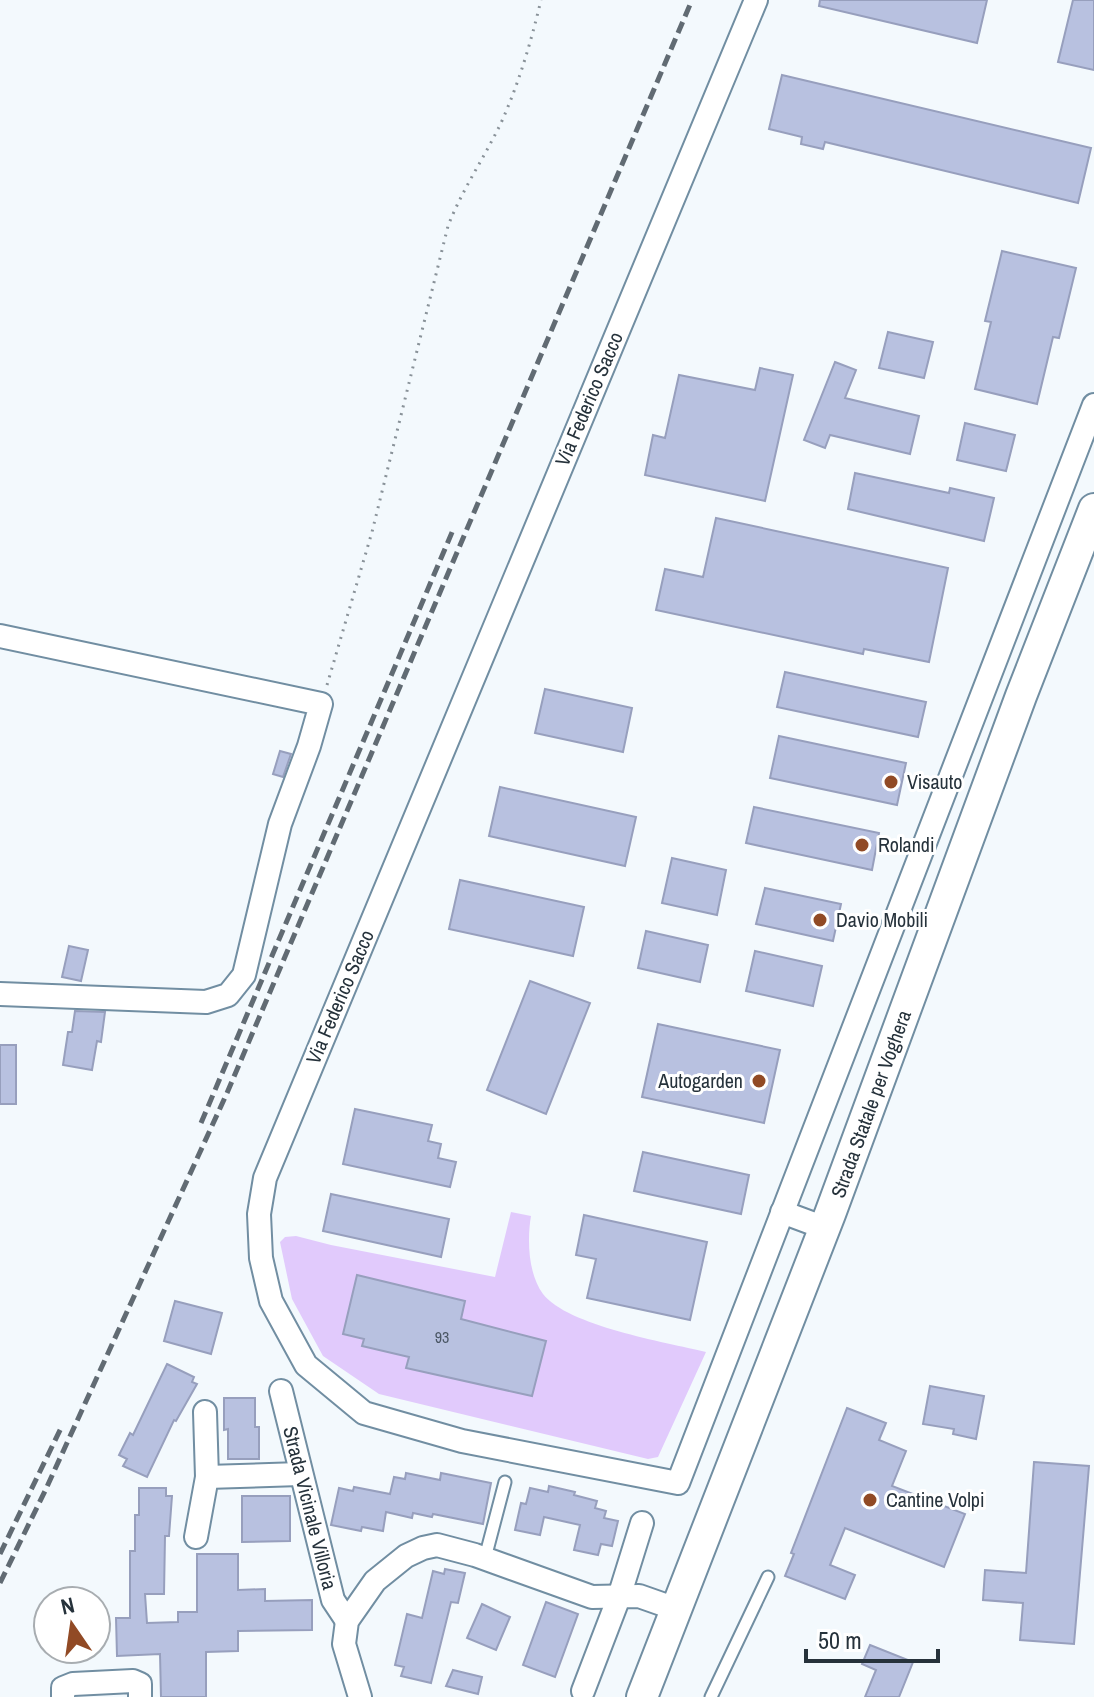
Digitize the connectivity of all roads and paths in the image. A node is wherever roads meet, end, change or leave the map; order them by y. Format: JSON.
{"nodes":[{"id":1,"x":541,"y":0,"type":"edge"},
{"id":2,"x":756,"y":0,"type":"edge"},
{"id":3,"x":1094,"y":405,"type":"edge"},
{"id":4,"x":1089,"y":434,"type":"edge"},
{"id":5,"x":1094,"y":509,"type":"edge"},
{"id":6,"x":0,"y":636,"type":"edge"},
{"id":7,"x":321,"y":704,"type":"junction"},
{"id":8,"x":0,"y":994,"type":"edge"},
{"id":9,"x":782,"y":1212,"type":"junction"},
{"id":10,"x":825,"y":1228,"type":"junction"},
{"id":11,"x":281,"y":1391,"type":"dead end"},
{"id":12,"x":205,"y":1412,"type":"dead end"},
{"id":13,"x":300,"y":1474,"type":"junction"},
{"id":14,"x":207,"y":1477,"type":"junction"},
{"id":15,"x":505,"y":1482,"type":"dead end"},
{"id":16,"x":642,"y":1523,"type":"dead end"},
{"id":17,"x":196,"y":1537,"type":"dead end"},
{"id":18,"x":485,"y":1558,"type":"junction"},
{"id":19,"x":768,"y":1577,"type":"dead end"},
{"id":20,"x":619,"y":1597,"type":"junction"},
{"id":21,"x":676,"y":1609,"type":"junction"},
{"id":22,"x":347,"y":1621,"type":"junction"},
{"id":23,"x":583,"y":1691,"type":"dead end"},
{"id":24,"x":63,"y":1697,"type":"edge"},
{"id":25,"x":140,"y":1697,"type":"edge"},
{"id":26,"x":360,"y":1697,"type":"edge"},
{"id":27,"x":642,"y":1697,"type":"edge"},
{"id":28,"x":711,"y":1697,"type":"edge"}],
"edges":[{"from":1,"to":7,"type":"path"},
{"from":2,"to":9,"type":"street","name":"Via Federico Sacco"},
{"from":3,"to":4,"type":"street","name":"Via Federico Sacco"},
{"from":4,"to":9,"type":"street","name":"Via Federico Sacco"},
{"from":5,"to":10,"type":"main road","name":"Strada Statale per Voghera"},
{"from":6,"to":7,"type":"street"},
{"from":7,"to":8,"type":"street"},
{"from":9,"to":10,"type":"street"},
{"from":10,"to":21,"type":"main road","name":"Strada Statale per Voghera"},
{"from":11,"to":13,"type":"street","name":"Strada Vicinale Villoria"},
{"from":12,"to":14,"type":"street"},
{"from":13,"to":14,"type":"street"},
{"from":13,"to":22,"type":"street","name":"Strada Vicinale Villoria"},
{"from":14,"to":17,"type":"street"},
{"from":15,"to":18,"type":"lane"},
{"from":16,"to":20,"type":"street"},
{"from":18,"to":20,"type":"street","name":"Strada Vicinale Villoria"},
{"from":18,"to":22,"type":"street","name":"Strada Vicinale Villoria"},
{"from":19,"to":28,"type":"lane"},
{"from":20,"to":21,"type":"street","name":"Strada Vicinale Villoria"},
{"from":20,"to":23,"type":"street"},
{"from":21,"to":27,"type":"main road","name":"Strada Statale per Voghera"},
{"from":22,"to":26,"type":"street","name":"Strada Vicinale Villoria"},
{"from":24,"to":25,"type":"street"}]}
